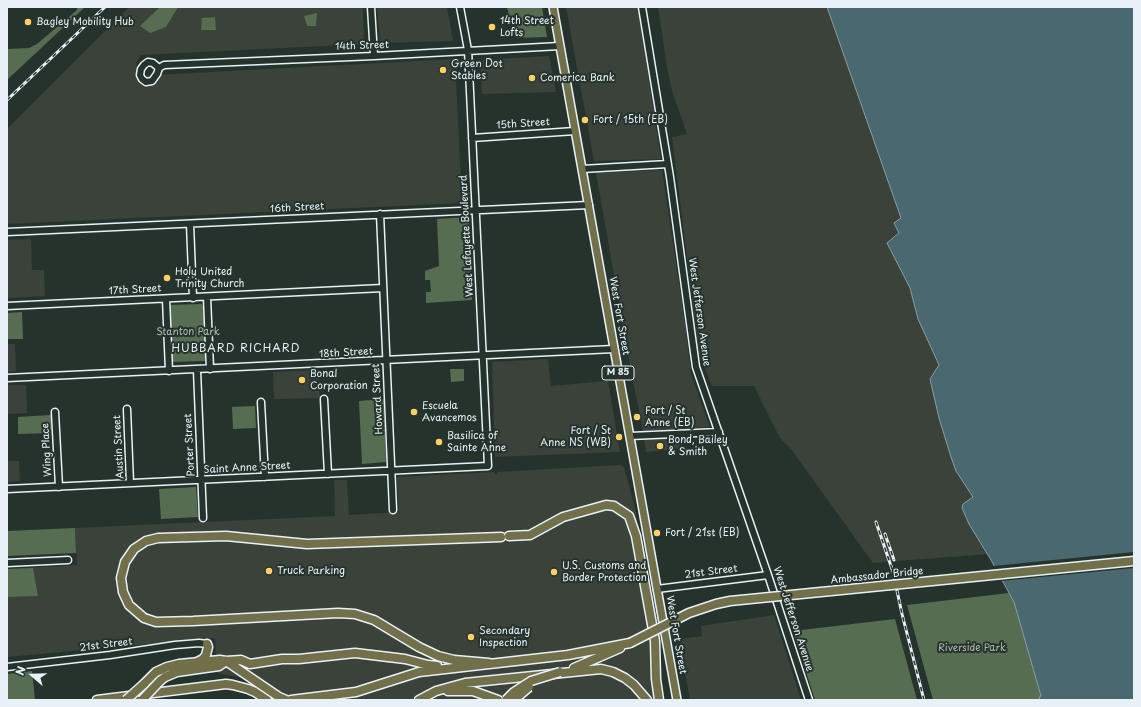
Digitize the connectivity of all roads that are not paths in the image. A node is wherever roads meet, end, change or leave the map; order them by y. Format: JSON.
{"nodes":[{"id":1,"x":371,"y":7,"type":"edge"},
{"id":2,"x":460,"y":7,"type":"edge"},
{"id":3,"x":554,"y":7,"type":"edge"},
{"id":4,"x":642,"y":7,"type":"edge"},
{"id":5,"x":560,"y":46,"type":"junction"},
{"id":6,"x":468,"y":50,"type":"junction"},
{"id":7,"x":374,"y":56,"type":"junction"},
{"id":8,"x":161,"y":66,"type":"dead end"},
{"id":9,"x":575,"y":131,"type":"junction"},
{"id":10,"x":472,"y":138,"type":"junction"},
{"id":11,"x":668,"y":164,"type":"junction"},
{"id":12,"x":582,"y":168,"type":"junction"},
{"id":13,"x":589,"y":205,"type":"junction"},
{"id":14,"x":476,"y":210,"type":"junction"},
{"id":15,"x":380,"y":214,"type":"junction"},
{"id":16,"x":190,"y":224,"type":"junction"},
{"id":17,"x":7,"y":232,"type":"edge"},
{"id":18,"x":383,"y":288,"type":"junction"},
{"id":19,"x":207,"y":297,"type":"junction"},
{"id":20,"x":193,"y":298,"type":"junction"},
{"id":21,"x":166,"y":299,"type":"junction"},
{"id":22,"x":7,"y":306,"type":"edge"},
{"id":23,"x":614,"y":350,"type":"junction"},
{"id":24,"x":482,"y":356,"type":"junction"},
{"id":25,"x":386,"y":361,"type":"junction"},
{"id":26,"x":210,"y":369,"type":"junction"},
{"id":27,"x":197,"y":370,"type":"junction"},
{"id":28,"x":169,"y":371,"type":"junction"},
{"id":29,"x":7,"y":378,"type":"edge"},
{"id":30,"x":324,"y":399,"type":"dead end"},
{"id":31,"x":261,"y":402,"type":"dead end"},
{"id":32,"x":127,"y":409,"type":"dead end"},
{"id":33,"x":55,"y":412,"type":"dead end"},
{"id":34,"x":718,"y":432,"type":"junction"},
{"id":35,"x":630,"y":436,"type":"junction"},
{"id":36,"x":488,"y":466,"type":"joint"},
{"id":37,"x":392,"y":470,"type":"junction"},
{"id":38,"x":328,"y":474,"type":"junction"},
{"id":39,"x":265,"y":477,"type":"junction"},
{"id":40,"x":202,"y":480,"type":"junction"},
{"id":41,"x":130,"y":483,"type":"junction"},
{"id":42,"x":58,"y":487,"type":"junction"},
{"id":43,"x":7,"y":489,"type":"edge"},
{"id":44,"x":393,"y":510,"type":"dead end"},
{"id":45,"x":203,"y":518,"type":"dead end"},
{"id":46,"x":68,"y":560,"type":"dead end"},
{"id":47,"x":1134,"y":561,"type":"edge"},
{"id":48,"x":7,"y":563,"type":"edge"},
{"id":49,"x":768,"y":575,"type":"junction"},
{"id":50,"x":657,"y":589,"type":"junction"},
{"id":51,"x":630,"y":643,"type":"junction"},
{"id":52,"x":206,"y":644,"type":"junction"},
{"id":53,"x":223,"y":660,"type":"junction"},
{"id":54,"x":190,"y":663,"type":"junction"},
{"id":55,"x":489,"y":663,"type":"junction"},
{"id":56,"x":7,"y":667,"type":"edge"},
{"id":57,"x":454,"y":668,"type":"junction"},
{"id":58,"x":560,"y":672,"type":"junction"},
{"id":59,"x":145,"y":683,"type":"junction"},
{"id":60,"x":436,"y":691,"type":"junction"},
{"id":61,"x":97,"y":700,"type":"edge"},
{"id":62,"x":126,"y":700,"type":"edge"},
{"id":63,"x":133,"y":700,"type":"edge"},
{"id":64,"x":142,"y":700,"type":"edge"},
{"id":65,"x":267,"y":700,"type":"edge"},
{"id":66,"x":286,"y":700,"type":"edge"},
{"id":67,"x":290,"y":700,"type":"edge"},
{"id":68,"x":419,"y":700,"type":"edge"},
{"id":69,"x":498,"y":700,"type":"edge"},
{"id":70,"x":506,"y":700,"type":"edge"},
{"id":71,"x":514,"y":700,"type":"edge"},
{"id":72,"x":647,"y":700,"type":"edge"},
{"id":73,"x":659,"y":700,"type":"edge"},
{"id":74,"x":677,"y":700,"type":"edge"},
{"id":75,"x":809,"y":700,"type":"edge"}],
"edges":[{"from":1,"to":7,"type":"street"},
{"from":2,"to":6,"type":"street","name":"West Lafayette Boulevard"},
{"from":3,"to":5,"type":"main road","name":"West Fort Street","number":"M 85"},
{"from":4,"to":11,"type":"street","name":"West Jefferson Avenue"},
{"from":5,"to":6,"type":"street","name":"14th Street"},
{"from":5,"to":9,"type":"main road","name":"West Fort Street","number":"M 85"},
{"from":6,"to":7,"type":"street","name":"14th Street"},
{"from":6,"to":10,"type":"street","name":"West Lafayette Boulevard"},
{"from":7,"to":8,"type":"street","name":"14th Street"},
{"from":9,"to":10,"type":"street","name":"15th Street"},
{"from":9,"to":12,"type":"main road","name":"West Fort Street","number":"M 85"},
{"from":10,"to":14,"type":"street","name":"West Lafayette Boulevard"},
{"from":11,"to":12,"type":"street"},
{"from":11,"to":34,"type":"street","name":"West Jefferson Avenue"},
{"from":12,"to":13,"type":"main road","name":"West Fort Street","number":"M 85"},
{"from":13,"to":14,"type":"street","name":"16th Street"},
{"from":13,"to":23,"type":"main road","name":"West Fort Street","number":"M 85"},
{"from":14,"to":15,"type":"street","name":"16th Street"},
{"from":14,"to":24,"type":"street","name":"West Lafayette Boulevard"},
{"from":15,"to":16,"type":"street","name":"16th Street"},
{"from":15,"to":18,"type":"street","name":"Howard Street"},
{"from":16,"to":17,"type":"street","name":"16th Street"},
{"from":16,"to":20,"type":"street"},
{"from":18,"to":19,"type":"street","name":"17th Street"},
{"from":18,"to":25,"type":"street","name":"Howard Street"},
{"from":19,"to":20,"type":"street","name":"17th Street"},
{"from":19,"to":26,"type":"street"},
{"from":20,"to":21,"type":"street","name":"17th Street"},
{"from":21,"to":22,"type":"street","name":"17th Street"},
{"from":21,"to":28,"type":"street"},
{"from":23,"to":24,"type":"street","name":"18th Street"},
{"from":23,"to":35,"type":"main road","name":"West Fort Street","number":"M 85"},
{"from":24,"to":25,"type":"street","name":"18th Street"},
{"from":24,"to":36,"type":"street","name":"West Lafayette Boulevard"},
{"from":25,"to":26,"type":"street","name":"18th Street"},
{"from":25,"to":37,"type":"street","name":"Howard Street"},
{"from":26,"to":27,"type":"street","name":"18th Street"},
{"from":27,"to":28,"type":"street","name":"18th Street"},
{"from":27,"to":40,"type":"street","name":"Porter Street"},
{"from":28,"to":29,"type":"street","name":"18th Street"},
{"from":30,"to":38,"type":"street"},
{"from":31,"to":39,"type":"street"},
{"from":32,"to":41,"type":"street","name":"Austin Street"},
{"from":33,"to":42,"type":"street","name":"Wing Place"},
{"from":34,"to":35,"type":"street"},
{"from":34,"to":49,"type":"street","name":"West Jefferson Avenue"},
{"from":35,"to":50,"type":"main road","name":"West Fort Street","number":"M 85"},
{"from":36,"to":37,"type":"street","name":"Saint Anne Street"},
{"from":37,"to":38,"type":"street","name":"Saint Anne Street"},
{"from":37,"to":44,"type":"street","name":"Howard Street"},
{"from":38,"to":39,"type":"street","name":"Saint Anne Street"},
{"from":39,"to":40,"type":"street","name":"Saint Anne Street"},
{"from":40,"to":41,"type":"street","name":"Saint Anne Street"},
{"from":40,"to":45,"type":"street","name":"Porter Street"},
{"from":41,"to":42,"type":"street","name":"Saint Anne Street"},
{"from":42,"to":43,"type":"street","name":"Saint Anne Street"},
{"from":46,"to":48,"type":"street"},
{"from":47,"to":51,"type":"highway","name":"Ambassador Bridge","bridge":true},
{"from":49,"to":50,"type":"street","name":"21st Street"},
{"from":49,"to":75,"type":"street","name":"West Jefferson Avenue"},
{"from":50,"to":74,"type":"main road","name":"West Fort Street","number":"M 85"},
{"from":51,"to":55,"type":"highway"},
{"from":51,"to":58,"type":"highway"},
{"from":52,"to":53,"type":"highway"},
{"from":52,"to":54,"type":"highway"},
{"from":52,"to":56,"type":"street","name":"21st Street"},
{"from":53,"to":54,"type":"highway"},
{"from":53,"to":57,"type":"highway"},
{"from":53,"to":64,"type":"highway","bridge":true},
{"from":53,"to":66,"type":"highway"},
{"from":54,"to":59,"type":"highway"},
{"from":55,"to":57,"type":"highway"},
{"from":55,"to":73,"type":"highway"},
{"from":57,"to":67,"type":"highway"},
{"from":58,"to":70,"type":"highway","bridge":true},
{"from":58,"to":71,"type":"highway","bridge":true},
{"from":59,"to":62,"type":"highway","bridge":true},
{"from":59,"to":63,"type":"highway","bridge":true},
{"from":60,"to":68,"type":"highway"},
{"from":60,"to":69,"type":"highway"},
{"from":60,"to":72,"type":"highway"},
{"from":61,"to":65,"type":"highway"}]}
